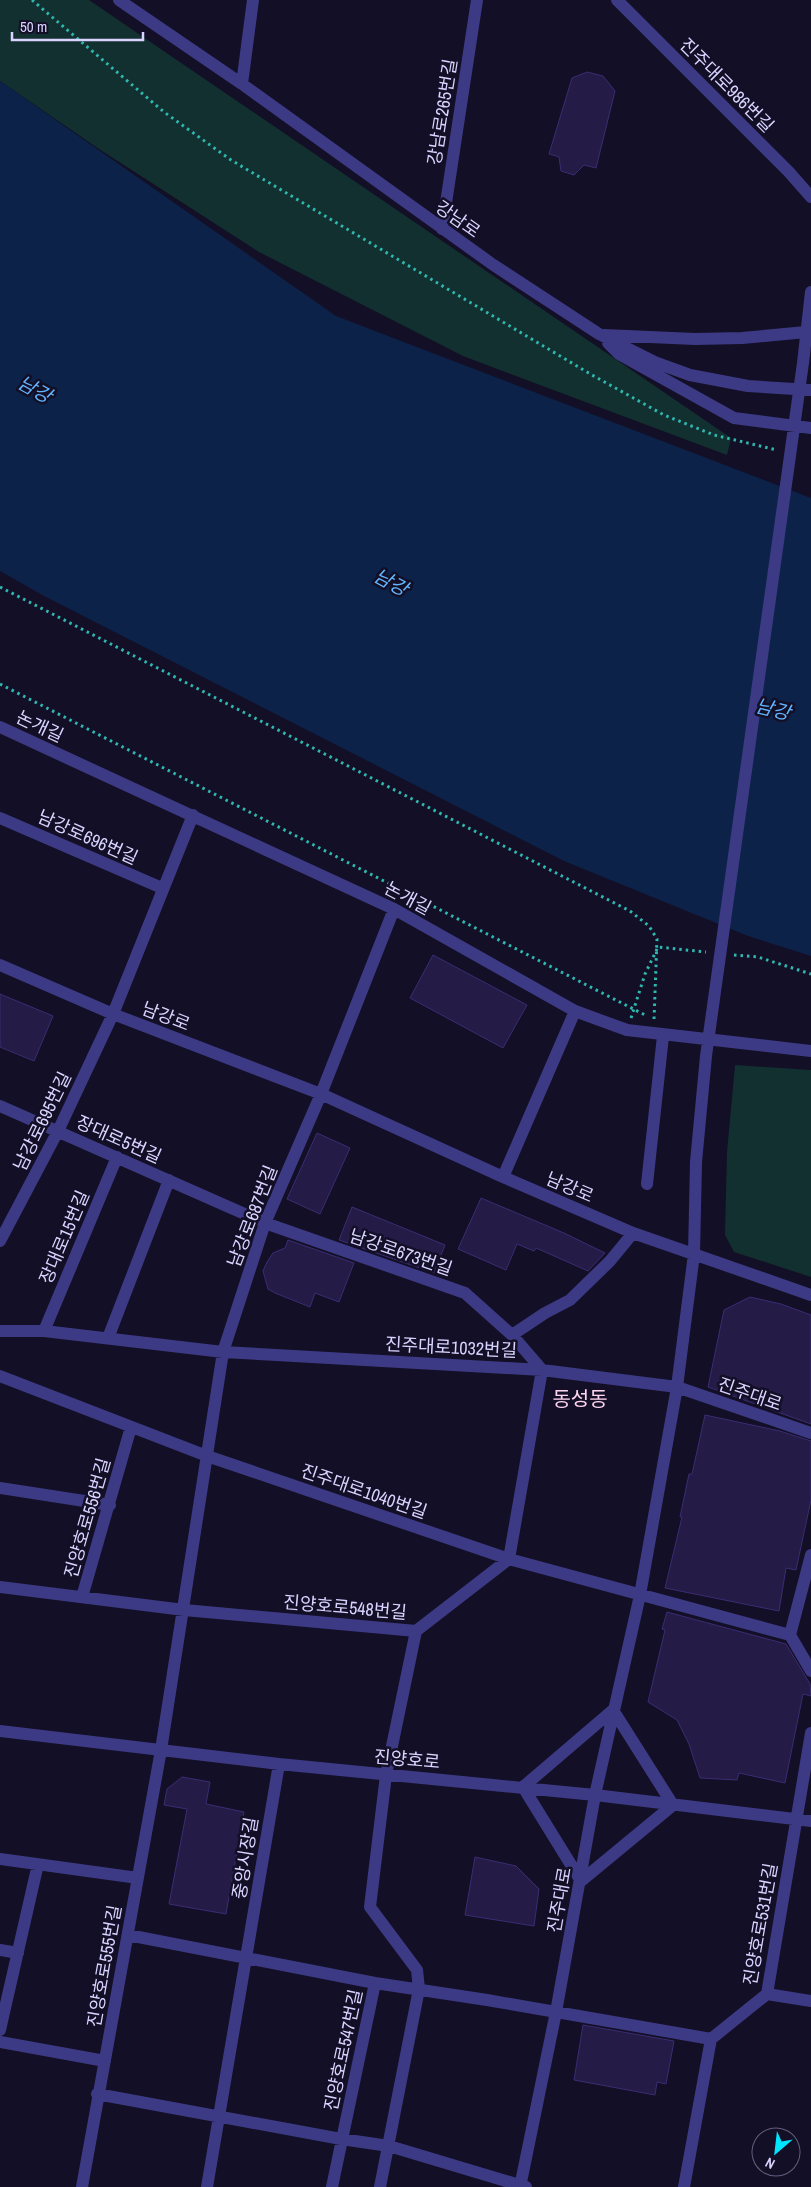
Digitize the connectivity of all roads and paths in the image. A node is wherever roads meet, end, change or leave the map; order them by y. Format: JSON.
{"nodes":[{"id":1,"x":32,"y":0,"type":"edge"},
{"id":2,"x":119,"y":0,"type":"edge"},
{"id":3,"x":254,"y":0,"type":"edge"},
{"id":4,"x":477,"y":0,"type":"edge"},
{"id":5,"x":617,"y":0,"type":"edge"},
{"id":6,"x":242,"y":84,"type":"junction"},
{"id":7,"x":811,"y":197,"type":"edge"},
{"id":8,"x":442,"y":229,"type":"junction"},
{"id":9,"x":811,"y":292,"type":"edge"},
{"id":10,"x":808,"y":332,"type":"edge"},
{"id":11,"x":599,"y":334,"type":"junction"},
{"id":12,"x":811,"y":390,"type":"edge"},
{"id":13,"x":811,"y":428,"type":"edge"},
{"id":14,"x":784,"y":452,"type":"dead end"},
{"id":15,"x":0,"y":587,"type":"edge"},
{"id":16,"x":0,"y":684,"type":"edge"},
{"id":17,"x":0,"y":727,"type":"edge"},
{"id":18,"x":193,"y":815,"type":"junction"},
{"id":19,"x":0,"y":818,"type":"edge"},
{"id":20,"x":162,"y":888,"type":"junction"},
{"id":21,"x":394,"y":909,"type":"junction"},
{"id":22,"x":658,"y":947,"type":"junction"},
{"id":23,"x":713,"y":953,"type":"dead end"},
{"id":24,"x":731,"y":955,"type":"dead end"},
{"id":25,"x":0,"y":965,"type":"edge"},
{"id":26,"x":811,"y":974,"type":"edge"},
{"id":27,"x":575,"y":1011,"type":"junction"},
{"id":28,"x":113,"y":1014,"type":"junction"},
{"id":29,"x":654,"y":1020,"type":"junction"},
{"id":30,"x":627,"y":1030,"type":"junction"},
{"id":31,"x":663,"y":1036,"type":"junction"},
{"id":32,"x":811,"y":1051,"type":"edge"},
{"id":33,"x":321,"y":1094,"type":"junction"},
{"id":34,"x":0,"y":1106,"type":"edge"},
{"id":35,"x":58,"y":1131,"type":"junction"},
{"id":36,"x":117,"y":1157,"type":"junction"},
{"id":37,"x":503,"y":1177,"type":"junction"},
{"id":38,"x":169,"y":1180,"type":"junction"},
{"id":39,"x":647,"y":1184,"type":"dead end"},
{"id":40,"x":265,"y":1222,"type":"junction"},
{"id":41,"x":633,"y":1233,"type":"junction"},
{"id":42,"x":0,"y":1241,"type":"edge"},
{"id":43,"x":694,"y":1254,"type":"junction"},
{"id":44,"x":811,"y":1295,"type":"edge"},
{"id":45,"x":0,"y":1331,"type":"edge"},
{"id":46,"x":44,"y":1331,"type":"junction"},
{"id":47,"x":512,"y":1335,"type":"junction"},
{"id":48,"x":108,"y":1338,"type":"junction"},
{"id":49,"x":223,"y":1352,"type":"junction"},
{"id":50,"x":542,"y":1370,"type":"junction"},
{"id":51,"x":0,"y":1376,"type":"edge"},
{"id":52,"x":677,"y":1387,"type":"junction"},
{"id":53,"x":131,"y":1427,"type":"junction"},
{"id":54,"x":811,"y":1433,"type":"edge"},
{"id":55,"x":207,"y":1456,"type":"junction"},
{"id":56,"x":0,"y":1488,"type":"edge"},
{"id":57,"x":110,"y":1505,"type":"junction"},
{"id":58,"x":811,"y":1555,"type":"edge"},
{"id":59,"x":509,"y":1559,"type":"junction"},
{"id":60,"x":0,"y":1587,"type":"edge"},
{"id":61,"x":640,"y":1595,"type":"junction"},
{"id":62,"x":82,"y":1597,"type":"junction"},
{"id":63,"x":184,"y":1610,"type":"junction"},
{"id":64,"x":416,"y":1631,"type":"junction"},
{"id":65,"x":790,"y":1635,"type":"junction"},
{"id":66,"x":811,"y":1671,"type":"edge"},
{"id":67,"x":614,"y":1710,"type":"junction"},
{"id":68,"x":0,"y":1731,"type":"edge"},
{"id":69,"x":811,"y":1733,"type":"edge"},
{"id":70,"x":161,"y":1750,"type":"junction"},
{"id":71,"x":278,"y":1764,"type":"junction"},
{"id":72,"x":386,"y":1775,"type":"junction"},
{"id":73,"x":523,"y":1787,"type":"junction"},
{"id":74,"x":595,"y":1794,"type":"junction"},
{"id":75,"x":673,"y":1805,"type":"junction"},
{"id":76,"x":795,"y":1819,"type":"junction"},
{"id":77,"x":811,"y":1821,"type":"edge"},
{"id":78,"x":0,"y":1859,"type":"edge"},
{"id":79,"x":38,"y":1864,"type":"junction"},
{"id":80,"x":138,"y":1878,"type":"junction"},
{"id":81,"x":581,"y":1881,"type":"junction"},
{"id":82,"x":128,"y":1935,"type":"junction"},
{"id":83,"x":0,"y":1950,"type":"edge"},
{"id":84,"x":18,"y":1953,"type":"junction"},
{"id":85,"x":246,"y":1958,"type":"junction"},
{"id":86,"x":375,"y":1983,"type":"junction"},
{"id":87,"x":419,"y":1989,"type":"junction"},
{"id":88,"x":768,"y":1994,"type":"junction"},
{"id":89,"x":811,"y":2001,"type":"edge"},
{"id":90,"x":556,"y":2012,"type":"junction"},
{"id":91,"x":0,"y":2030,"type":"edge"},
{"id":92,"x":711,"y":2039,"type":"junction"},
{"id":93,"x":0,"y":2042,"type":"edge"},
{"id":94,"x":105,"y":2061,"type":"junction"},
{"id":95,"x":97,"y":2094,"type":"junction"},
{"id":96,"x":220,"y":2118,"type":"junction"},
{"id":97,"x":341,"y":2139,"type":"junction"},
{"id":98,"x":389,"y":2146,"type":"junction"},
{"id":99,"x":522,"y":2186,"type":"edge"},
{"id":100,"x":82,"y":2187,"type":"edge"},
{"id":101,"x":207,"y":2187,"type":"edge"},
{"id":102,"x":332,"y":2187,"type":"edge"},
{"id":103,"x":380,"y":2187,"type":"edge"},
{"id":104,"x":684,"y":2187,"type":"edge"}],
"edges":[{"from":1,"to":14,"type":"path"},
{"from":2,"to":6,"type":"street","name":"강남로"},
{"from":3,"to":6,"type":"street"},
{"from":4,"to":8,"type":"street","name":"강남로265번길"},
{"from":5,"to":7,"type":"street","name":"진주대로986번길"},
{"from":6,"to":8,"type":"street","name":"강남로"},
{"from":8,"to":11,"type":"street","name":"강남로"},
{"from":9,"to":10,"type":"street","name":"진주대로"},
{"from":10,"to":11,"type":"street"},
{"from":10,"to":43,"type":"street","name":"진주대로"},
{"from":11,"to":12,"type":"street","name":"강남로"},
{"from":11,"to":13,"type":"street"},
{"from":15,"to":22,"type":"path"},
{"from":16,"to":29,"type":"path"},
{"from":17,"to":18,"type":"street","name":"논개길"},
{"from":18,"to":20,"type":"street"},
{"from":18,"to":21,"type":"street","name":"논개길"},
{"from":19,"to":20,"type":"street","name":"남강로696번길"},
{"from":20,"to":28,"type":"street"},
{"from":21,"to":27,"type":"street","name":"논개길"},
{"from":21,"to":33,"type":"street"},
{"from":22,"to":23,"type":"path"},
{"from":22,"to":29,"type":"path"},
{"from":22,"to":30,"type":"path"},
{"from":24,"to":26,"type":"path"},
{"from":25,"to":28,"type":"street","name":"남강로"},
{"from":27,"to":30,"type":"street","name":"논개길"},
{"from":27,"to":37,"type":"street"},
{"from":28,"to":33,"type":"street","name":"남강로"},
{"from":28,"to":35,"type":"street","name":"남강로695번길"},
{"from":29,"to":31,"type":"path"},
{"from":30,"to":31,"type":"street","name":"논개길"},
{"from":31,"to":32,"type":"street","name":"논개길"},
{"from":31,"to":39,"type":"street"},
{"from":33,"to":37,"type":"street","name":"남강로"},
{"from":33,"to":40,"type":"street","name":"남강로687번길"},
{"from":34,"to":35,"type":"street","name":"장대로5번길"},
{"from":35,"to":36,"type":"street","name":"장대로5번길"},
{"from":35,"to":42,"type":"street","name":"남강로695번길"},
{"from":36,"to":38,"type":"street","name":"장대로5번길"},
{"from":36,"to":46,"type":"street","name":"장대로15번길"},
{"from":37,"to":41,"type":"street","name":"남강로"},
{"from":38,"to":40,"type":"street","name":"장대로5번길"},
{"from":38,"to":48,"type":"street","name":"장대로5번길"},
{"from":40,"to":47,"type":"street","name":"남강로673번길"},
{"from":40,"to":49,"type":"street","name":"남강로687번길"},
{"from":41,"to":43,"type":"street","name":"남강로"},
{"from":41,"to":47,"type":"street"},
{"from":43,"to":44,"type":"street","name":"남강로"},
{"from":43,"to":52,"type":"street","name":"진주대로"},
{"from":45,"to":46,"type":"street"},
{"from":46,"to":48,"type":"street"},
{"from":47,"to":50,"type":"street","name":"남강로673번길"},
{"from":48,"to":49,"type":"street"},
{"from":49,"to":50,"type":"street","name":"진주대로1032번길"},
{"from":49,"to":55,"type":"street"},
{"from":50,"to":52,"type":"street","name":"진주대로1032번길"},
{"from":50,"to":59,"type":"street"},
{"from":51,"to":53,"type":"street"},
{"from":52,"to":54,"type":"street","name":"진주대로"},
{"from":52,"to":61,"type":"street","name":"진주대로"},
{"from":53,"to":55,"type":"street"},
{"from":53,"to":57,"type":"street","name":"진양호로556번길"},
{"from":55,"to":59,"type":"street","name":"진주대로1040번길"},
{"from":55,"to":63,"type":"street"},
{"from":56,"to":57,"type":"street"},
{"from":57,"to":62,"type":"street","name":"진양호로556번길"},
{"from":58,"to":65,"type":"street"},
{"from":59,"to":61,"type":"street","name":"진주대로1040번길"},
{"from":59,"to":64,"type":"street"},
{"from":60,"to":62,"type":"street"},
{"from":61,"to":65,"type":"street","name":"진주대로1040번길"},
{"from":61,"to":67,"type":"street","name":"진주대로"},
{"from":62,"to":63,"type":"street","name":"진양호로556번길"},
{"from":63,"to":64,"type":"street","name":"진양호로548번길"},
{"from":63,"to":70,"type":"street"},
{"from":64,"to":72,"type":"street","name":"진양호로548번길"},
{"from":65,"to":66,"type":"street"},
{"from":67,"to":73,"type":"street"},
{"from":67,"to":74,"type":"street","name":"진주대로"},
{"from":67,"to":75,"type":"street"},
{"from":68,"to":70,"type":"street","name":"진양호로"},
{"from":69,"to":76,"type":"street","name":"진양호로531번길"},
{"from":70,"to":71,"type":"street","name":"진양호로"},
{"from":70,"to":80,"type":"street","name":"진양호로555번길"},
{"from":71,"to":72,"type":"street","name":"진양호로"},
{"from":71,"to":85,"type":"street","name":"중앙시장길"},
{"from":72,"to":73,"type":"street","name":"진양호로"},
{"from":72,"to":87,"type":"street"},
{"from":73,"to":74,"type":"street","name":"진양호로"},
{"from":73,"to":81,"type":"street"},
{"from":74,"to":75,"type":"street","name":"진양호로"},
{"from":74,"to":81,"type":"street","name":"진주대로"},
{"from":75,"to":76,"type":"street","name":"진양호로"},
{"from":75,"to":81,"type":"street"},
{"from":76,"to":77,"type":"street","name":"진양호로"},
{"from":76,"to":88,"type":"street","name":"진양호로531번길"},
{"from":78,"to":79,"type":"street"},
{"from":79,"to":80,"type":"street"},
{"from":79,"to":84,"type":"street"},
{"from":80,"to":82,"type":"street","name":"진양호로555번길"},
{"from":81,"to":90,"type":"street","name":"진주대로"},
{"from":82,"to":85,"type":"street"},
{"from":82,"to":94,"type":"street","name":"진양호로555번길"},
{"from":83,"to":84,"type":"street"},
{"from":84,"to":91,"type":"street"},
{"from":85,"to":86,"type":"street"},
{"from":85,"to":96,"type":"street","name":"중앙시장길"},
{"from":86,"to":87,"type":"street","name":"진양호로547번길"},
{"from":86,"to":97,"type":"street","name":"진양호로547번길"},
{"from":87,"to":90,"type":"street","name":"진양호로547번길"},
{"from":87,"to":98,"type":"street"},
{"from":88,"to":89,"type":"street"},
{"from":88,"to":92,"type":"street","name":"진양호로531번길"},
{"from":90,"to":92,"type":"street"},
{"from":90,"to":99,"type":"street","name":"진주대로"},
{"from":92,"to":104,"type":"street"},
{"from":93,"to":94,"type":"street"},
{"from":94,"to":95,"type":"street","name":"진양호로555번길"},
{"from":95,"to":96,"type":"street"},
{"from":95,"to":100,"type":"street","name":"진양호로555번길"},
{"from":96,"to":97,"type":"street"},
{"from":96,"to":101,"type":"street","name":"중앙시장길"},
{"from":97,"to":98,"type":"street","name":"진주대로"},
{"from":97,"to":102,"type":"street","name":"진양호로547번길"},
{"from":98,"to":99,"type":"street","name":"진주대로"},
{"from":98,"to":103,"type":"street"}]}
